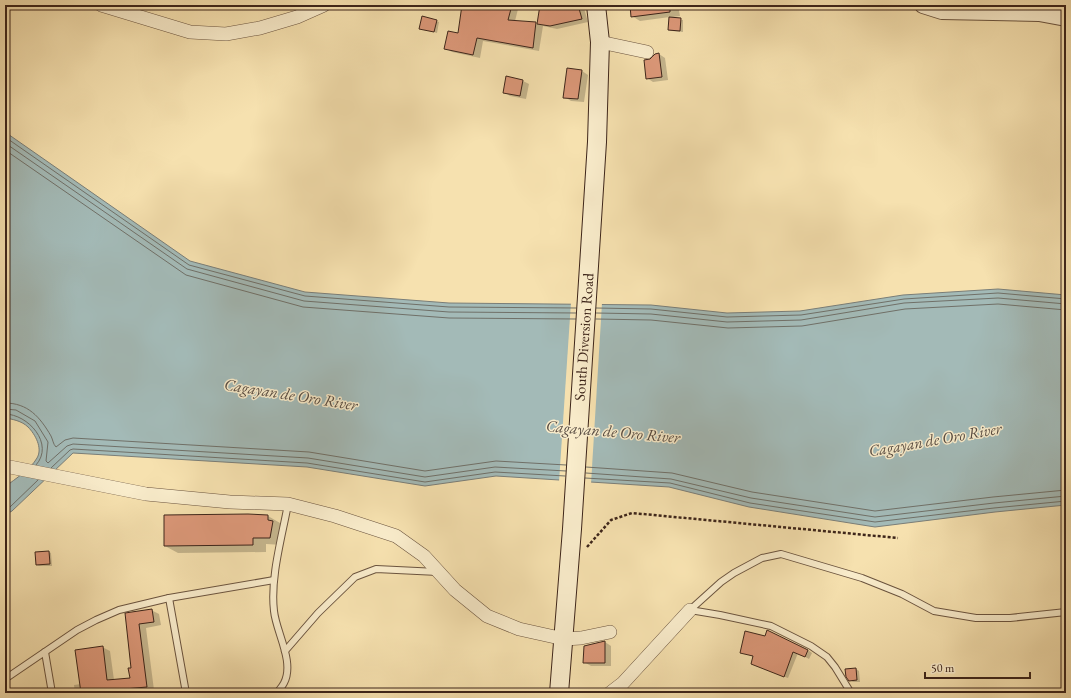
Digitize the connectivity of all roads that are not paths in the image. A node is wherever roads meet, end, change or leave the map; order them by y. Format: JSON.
{"nodes":[{"id":1,"x":101,"y":5,"type":"edge"},
{"id":2,"x":324,"y":5,"type":"edge"},
{"id":3,"x":596,"y":5,"type":"edge"},
{"id":4,"x":922,"y":5,"type":"edge"},
{"id":5,"x":1066,"y":18,"type":"edge"},
{"id":6,"x":600,"y":42,"type":"junction"},
{"id":7,"x":647,"y":52,"type":"dead end"},
{"id":8,"x":5,"y":466,"type":"edge"},
{"id":9,"x":288,"y":504,"type":"junction"},
{"id":10,"x":440,"y":572,"type":"junction"},
{"id":11,"x":274,"y":580,"type":"junction"},
{"id":12,"x":170,"y":598,"type":"junction"},
{"id":13,"x":690,"y":610,"type":"junction"},
{"id":14,"x":1066,"y":612,"type":"edge"},
{"id":15,"x":610,"y":632,"type":"dead end"},
{"id":16,"x":564,"y":639,"type":"junction"},
{"id":17,"x":285,"y":651,"type":"junction"},
{"id":18,"x":45,"y":652,"type":"junction"},
{"id":19,"x":5,"y":679,"type":"edge"},
{"id":20,"x":52,"y":693,"type":"edge"},
{"id":21,"x":186,"y":693,"type":"edge"},
{"id":22,"x":277,"y":693,"type":"edge"},
{"id":23,"x":559,"y":693,"type":"edge"},
{"id":24,"x":610,"y":693,"type":"edge"},
{"id":25,"x":851,"y":693,"type":"edge"}],
"edges":[{"from":1,"to":2,"type":"street"},
{"from":3,"to":6,"type":"main road","name":"South Diversion Road"},
{"from":4,"to":5,"type":"street"},
{"from":6,"to":7,"type":"street"},
{"from":6,"to":16,"type":"main road","name":"South Diversion Road"},
{"from":8,"to":9,"type":"street"},
{"from":9,"to":10,"type":"street"},
{"from":9,"to":11,"type":"lane"},
{"from":10,"to":16,"type":"street"},
{"from":10,"to":17,"type":"lane"},
{"from":11,"to":12,"type":"lane"},
{"from":11,"to":17,"type":"lane"},
{"from":12,"to":18,"type":"lane"},
{"from":12,"to":21,"type":"lane"},
{"from":13,"to":14,"type":"lane"},
{"from":13,"to":24,"type":"street"},
{"from":13,"to":25,"type":"lane"},
{"from":15,"to":16,"type":"street"},
{"from":16,"to":23,"type":"main road","name":"South Diversion Road"},
{"from":17,"to":22,"type":"lane"},
{"from":18,"to":19,"type":"lane"},
{"from":18,"to":20,"type":"lane"}]}
